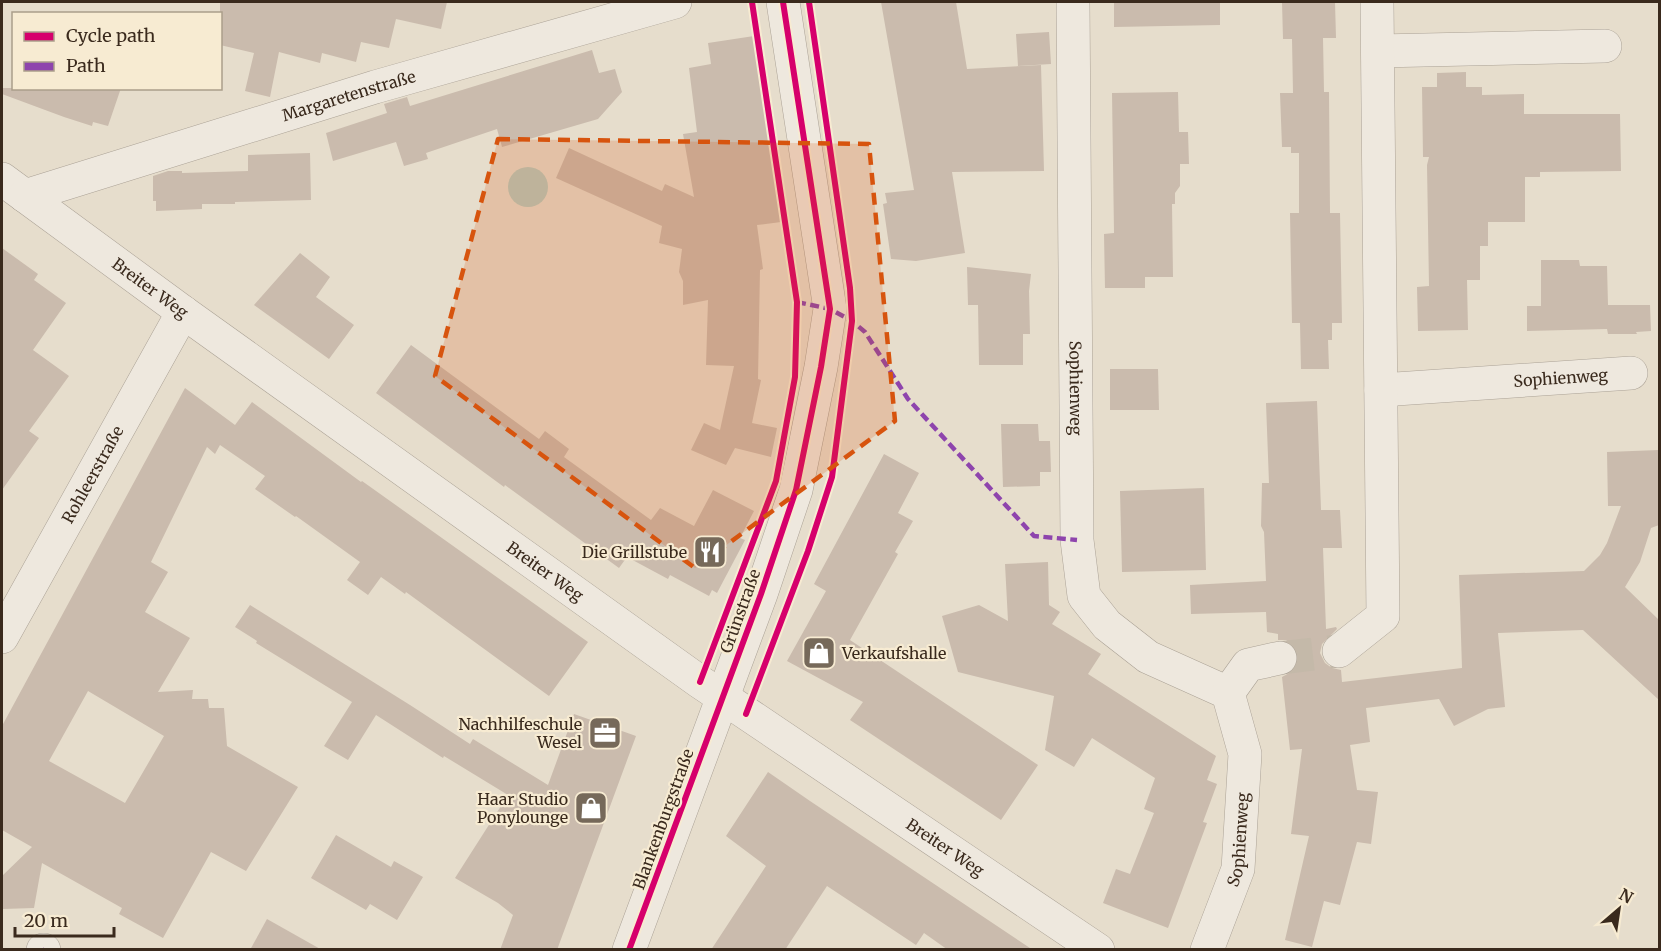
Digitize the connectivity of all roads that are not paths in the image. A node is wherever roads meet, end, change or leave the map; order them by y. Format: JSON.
{"nodes":[{"id":1,"x":675,"y":2,"type":"edge"},
{"id":2,"x":783,"y":2,"type":"edge"},
{"id":3,"x":1073,"y":2,"type":"edge"},
{"id":4,"x":1377,"y":2,"type":"edge"},
{"id":5,"x":1605,"y":46,"type":"dead end"},
{"id":6,"x":1378,"y":51,"type":"junction"},
{"id":7,"x":13,"y":188,"type":"edge"},
{"id":8,"x":183,"y":312,"type":"junction"},
{"id":9,"x":1631,"y":373,"type":"dead end"},
{"id":10,"x":1381,"y":390,"type":"junction"},
{"id":11,"x":2,"y":637,"type":"edge"},
{"id":12,"x":1339,"y":651,"type":"tunnel mouth"},
{"id":13,"x":1280,"y":658,"type":"tunnel mouth"},
{"id":14,"x":1228,"y":693,"type":"junction"},
{"id":15,"x":722,"y":697,"type":"junction"},
{"id":16,"x":629,"y":950,"type":"edge"},
{"id":17,"x":1098,"y":950,"type":"edge"},
{"id":18,"x":1207,"y":950,"type":"edge"}],
"edges":[{"from":1,"to":7,"type":"street","name":"Margaretenstraße"},
{"from":2,"to":15,"type":"street","name":"Grünstraße"},
{"from":3,"to":14,"type":"street","name":"Sophienweg"},
{"from":4,"to":6,"type":"street"},
{"from":5,"to":6,"type":"street"},
{"from":6,"to":10,"type":"street"},
{"from":7,"to":8,"type":"street","name":"Breiter Weg"},
{"from":8,"to":11,"type":"street","name":"Rohleerstraße"},
{"from":8,"to":15,"type":"street","name":"Breiter Weg"},
{"from":9,"to":10,"type":"street","name":"Sophienweg"},
{"from":10,"to":12,"type":"street"},
{"from":13,"to":14,"type":"street"},
{"from":14,"to":18,"type":"street","name":"Sophienweg"},
{"from":15,"to":16,"type":"street","name":"Blankenburgstraße"},
{"from":15,"to":17,"type":"street","name":"Breiter Weg"}]}
